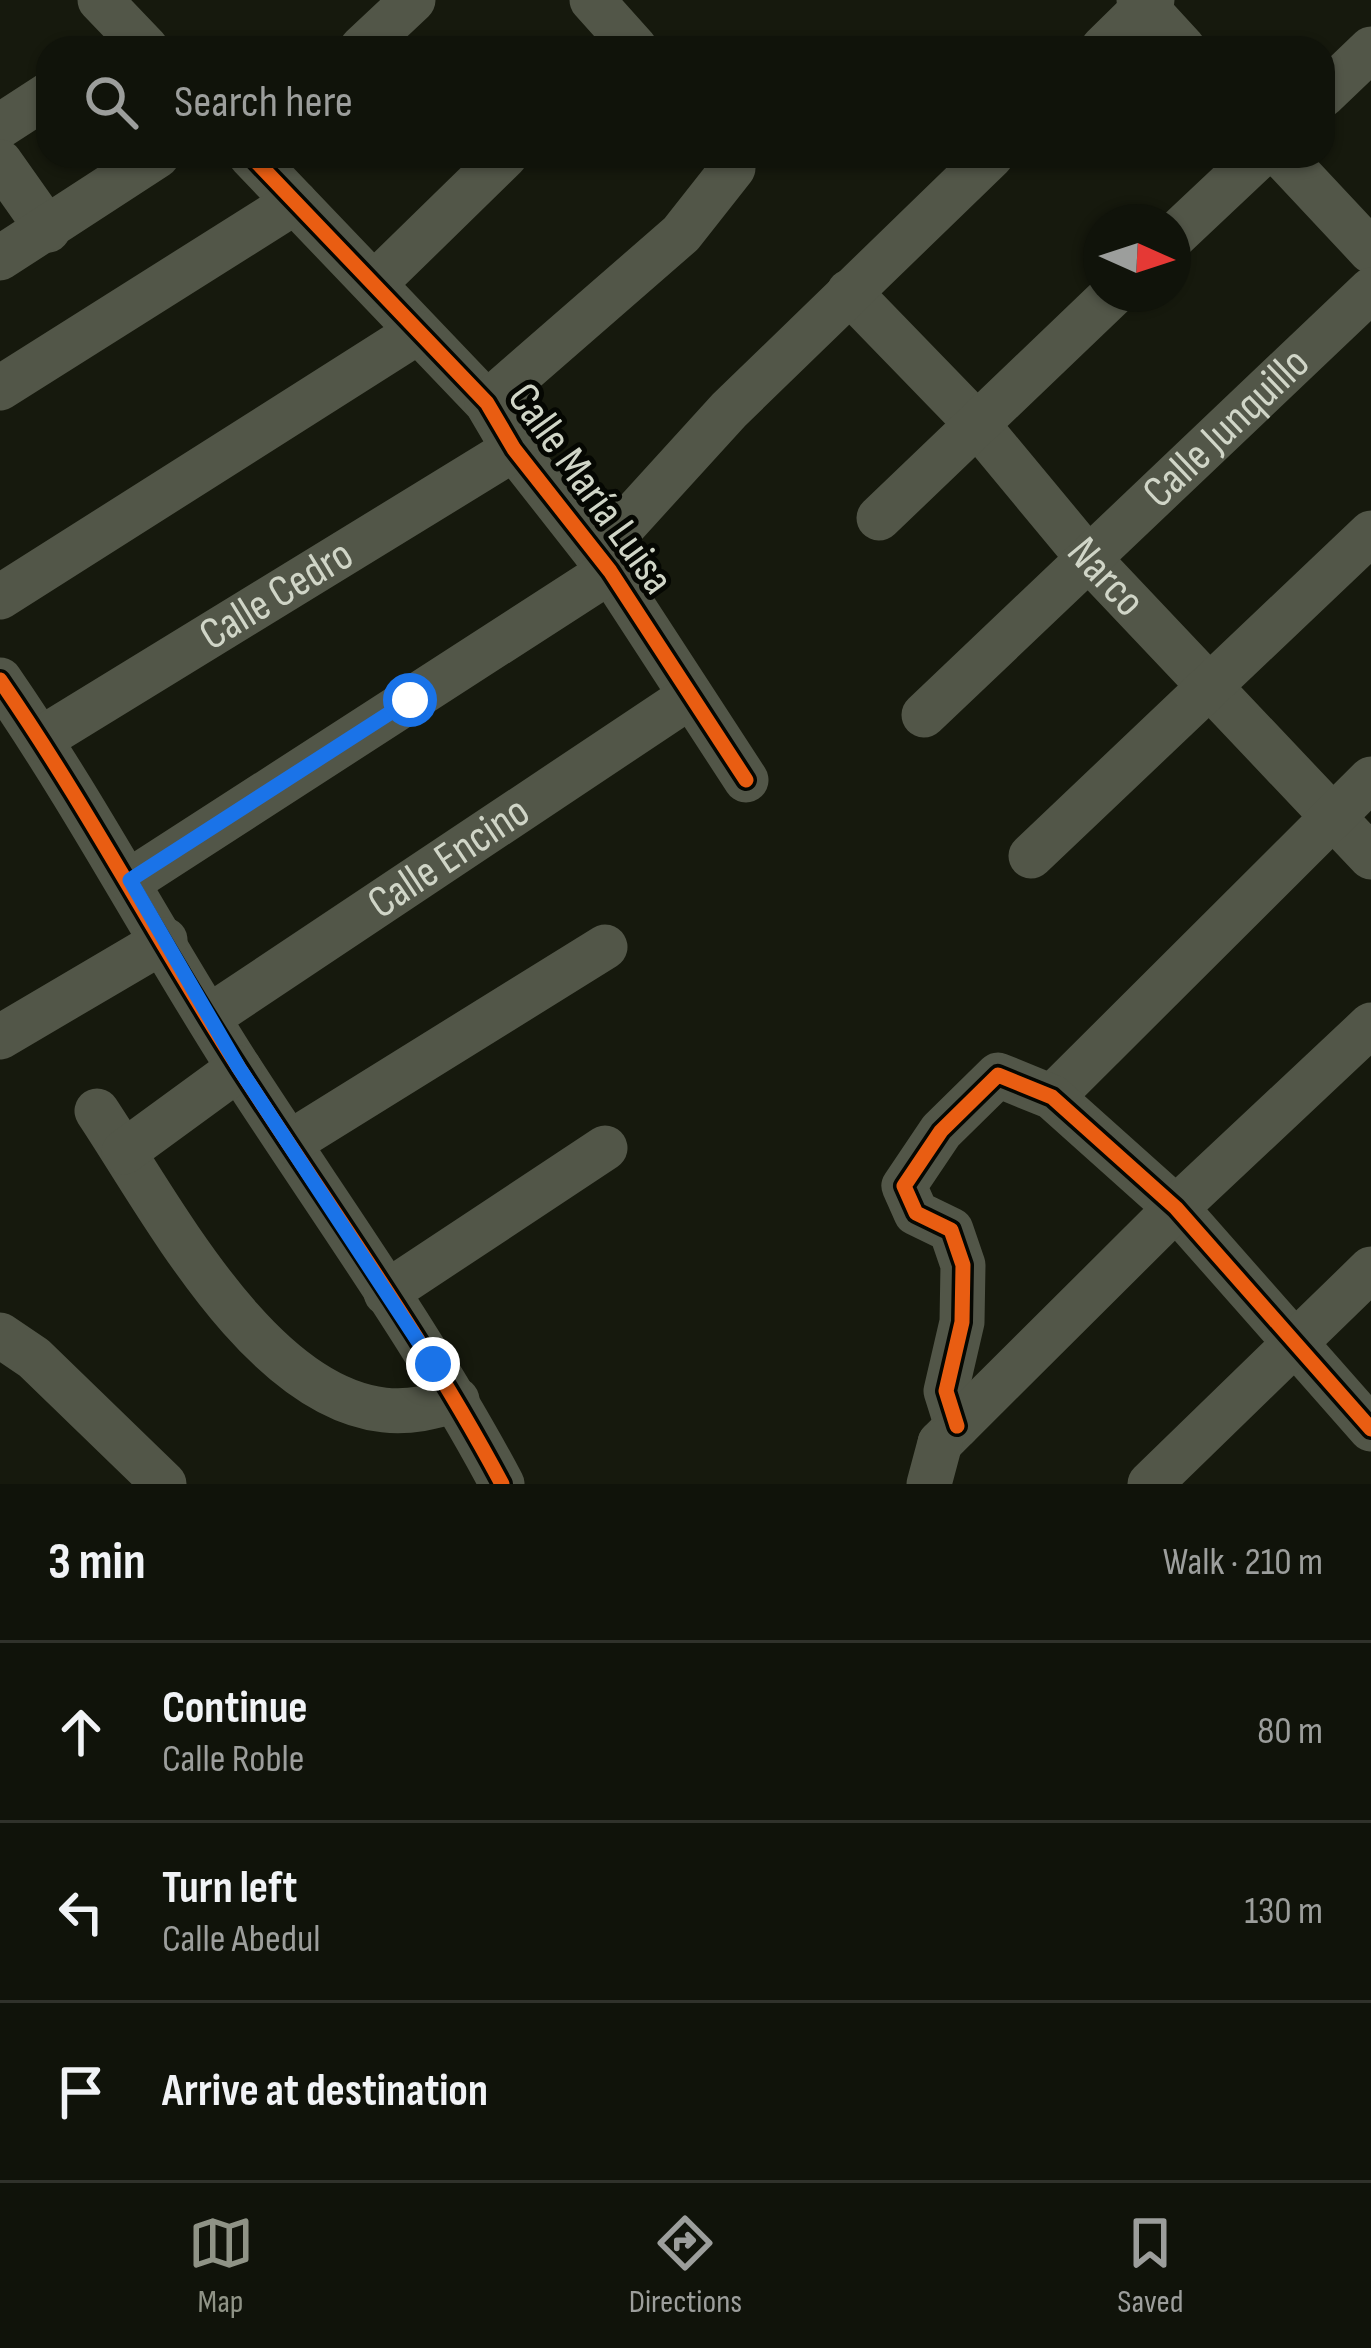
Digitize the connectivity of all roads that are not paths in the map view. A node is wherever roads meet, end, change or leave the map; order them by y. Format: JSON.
{"nodes":[{"id":1,"x":413,"y":0,"type":"edge"},
{"id":2,"x":592,"y":0,"type":"edge"},
{"id":3,"x":1146,"y":2,"type":"edge"},
{"id":4,"x":375,"y":36,"type":"edge"},
{"id":5,"x":619,"y":36,"type":"edge"},
{"id":6,"x":1113,"y":36,"type":"edge"},
{"id":7,"x":1173,"y":36,"type":"edge"},
{"id":8,"x":1371,"y":49,"type":"edge"},
{"id":9,"x":1335,"y":83,"type":"edge"},
{"id":10,"x":36,"y":103,"type":"edge"},
{"id":11,"x":0,"y":126,"type":"edge"},
{"id":12,"x":0,"y":162,"type":"edge"},
{"id":13,"x":140,"y":168,"type":"edge"},
{"id":14,"x":262,"y":168,"type":"edge"},
{"id":15,"x":493,"y":168,"type":"edge"},
{"id":16,"x":724,"y":168,"type":"edge"},
{"id":17,"x":978,"y":168,"type":"edge"},
{"id":18,"x":1245,"y":168,"type":"edge"},
{"id":19,"x":1293,"y":168,"type":"edge"},
{"id":20,"x":295,"y":202,"type":"junction"},
{"id":21,"x":1191,"y":220,"type":"edge"},
{"id":22,"x":48,"y":230,"type":"junction"},
{"id":23,"x":1371,"y":251,"type":"edge"},
{"id":24,"x":0,"y":258,"type":"edge"},
{"id":25,"x":374,"y":284,"type":"junction"},
{"id":26,"x":1371,"y":290,"type":"edge"},
{"id":27,"x":849,"y":292,"type":"junction"},
{"id":28,"x":1094,"y":312,"type":"edge"},
{"id":29,"x":416,"y":333,"type":"junction"},
{"id":30,"x":0,"y":388,"type":"edge"},
{"id":31,"x":487,"y":403,"type":"junction"},
{"id":32,"x":976,"y":423,"type":"junction"},
{"id":33,"x":514,"y":449,"type":"junction"},
{"id":34,"x":878,"y":518,"type":"dead end"},
{"id":35,"x":1371,"y":533,"type":"edge"},
{"id":36,"x":1088,"y":558,"type":"junction"},
{"id":37,"x":604,"y":563,"type":"junction"},
{"id":38,"x":0,"y":598,"type":"edge"},
{"id":39,"x":0,"y":680,"type":"edge"},
{"id":40,"x":1214,"y":687,"type":"junction"},
{"id":41,"x":689,"y":698,"type":"junction"},
{"id":42,"x":924,"y":715,"type":"dead end"},
{"id":43,"x":41,"y":739,"type":"junction"},
{"id":44,"x":1371,"y":779,"type":"edge"},
{"id":45,"x":746,"y":780,"type":"dead end"},
{"id":46,"x":1334,"y":815,"type":"junction"},
{"id":47,"x":1031,"y":856,"type":"dead end"},
{"id":48,"x":1371,"y":856,"type":"edge"},
{"id":49,"x":130,"y":880,"type":"junction"},
{"id":50,"x":165,"y":940,"type":"junction"},
{"id":51,"x":605,"y":947,"type":"dead end"},
{"id":52,"x":209,"y":1016,"type":"junction"},
{"id":53,"x":1371,"y":1024,"type":"edge"},
{"id":54,"x":3,"y":1030,"type":"edge"},
{"id":55,"x":239,"y":1068,"type":"junction"},
{"id":56,"x":1052,"y":1097,"type":"junction"},
{"id":57,"x":97,"y":1111,"type":"dead end"},
{"id":58,"x":291,"y":1142,"type":"junction"},
{"id":59,"x":604,"y":1148,"type":"dead end"},
{"id":60,"x":124,"y":1152,"type":"junction"},
{"id":61,"x":1176,"y":1208,"type":"junction"},
{"id":62,"x":1371,"y":1269,"type":"edge"},
{"id":63,"x":386,"y":1293,"type":"junction"},
{"id":64,"x":0,"y":1335,"type":"edge"},
{"id":65,"x":1294,"y":1343,"type":"junction"},
{"id":66,"x":457,"y":1400,"type":"junction"},
{"id":67,"x":1371,"y":1429,"type":"edge"},
{"id":68,"x":943,"y":1460,"type":"edge"},
{"id":69,"x":164,"y":1484,"type":"edge"},
{"id":70,"x":502,"y":1484,"type":"edge"},
{"id":71,"x":1150,"y":1484,"type":"edge"}],
"edges":[{"from":1,"to":4,"type":"street"},
{"from":2,"to":5,"type":"street"},
{"from":3,"to":6,"type":"street"},
{"from":3,"to":7,"type":"street"},
{"from":8,"to":9,"type":"street"},
{"from":10,"to":11,"type":"street"},
{"from":12,"to":22,"type":"street"},
{"from":13,"to":22,"type":"street"},
{"from":14,"to":20,"type":"street","name":"Calle María Luisa"},
{"from":15,"to":25,"type":"street"},
{"from":16,"to":31,"type":"street"},
{"from":17,"to":27,"type":"street"},
{"from":18,"to":21,"type":"street"},
{"from":19,"to":23,"type":"street"},
{"from":20,"to":25,"type":"street","name":"Calle María Luisa"},
{"from":20,"to":30,"type":"street"},
{"from":22,"to":24,"type":"street"},
{"from":25,"to":29,"type":"street","name":"Calle María Luisa"},
{"from":26,"to":36,"type":"street","name":"Calle Junquillo"},
{"from":27,"to":32,"type":"street","name":"Narco"},
{"from":27,"to":37,"type":"street"},
{"from":28,"to":32,"type":"street"},
{"from":29,"to":31,"type":"street","name":"Calle María Luisa"},
{"from":29,"to":38,"type":"street"},
{"from":31,"to":33,"type":"street","name":"Calle María Luisa"},
{"from":32,"to":34,"type":"street"},
{"from":32,"to":36,"type":"street","name":"Narco"},
{"from":33,"to":37,"type":"street","name":"Calle María Luisa"},
{"from":33,"to":43,"type":"street","name":"Calle Cedro"},
{"from":35,"to":40,"type":"street"},
{"from":36,"to":40,"type":"street","name":"Narco"},
{"from":36,"to":42,"type":"street","name":"Calle Junquillo"},
{"from":37,"to":41,"type":"street","name":"Calle María Luisa"},
{"from":37,"to":49,"type":"street"},
{"from":39,"to":43,"type":"street"},
{"from":40,"to":46,"type":"street","name":"Narco"},
{"from":40,"to":47,"type":"street"},
{"from":41,"to":45,"type":"street","name":"Calle María Luisa"},
{"from":41,"to":52,"type":"street","name":"Calle Encino"},
{"from":43,"to":49,"type":"street"},
{"from":44,"to":46,"type":"street"},
{"from":46,"to":48,"type":"street","name":"Narco"},
{"from":46,"to":56,"type":"street"},
{"from":49,"to":50,"type":"street"},
{"from":50,"to":52,"type":"street"},
{"from":50,"to":54,"type":"street"},
{"from":51,"to":58,"type":"street"},
{"from":52,"to":55,"type":"street"},
{"from":53,"to":61,"type":"street"},
{"from":55,"to":58,"type":"street"},
{"from":55,"to":60,"type":"street"},
{"from":56,"to":61,"type":"street"},
{"from":56,"to":68,"type":"street"},
{"from":57,"to":60,"type":"street"},
{"from":58,"to":63,"type":"street"},
{"from":59,"to":63,"type":"street"},
{"from":60,"to":66,"type":"street"},
{"from":61,"to":65,"type":"street"},
{"from":61,"to":68,"type":"street"},
{"from":62,"to":65,"type":"street"},
{"from":63,"to":66,"type":"street"},
{"from":64,"to":69,"type":"street"},
{"from":65,"to":67,"type":"street"},
{"from":65,"to":71,"type":"street"},
{"from":66,"to":70,"type":"street"}]}
